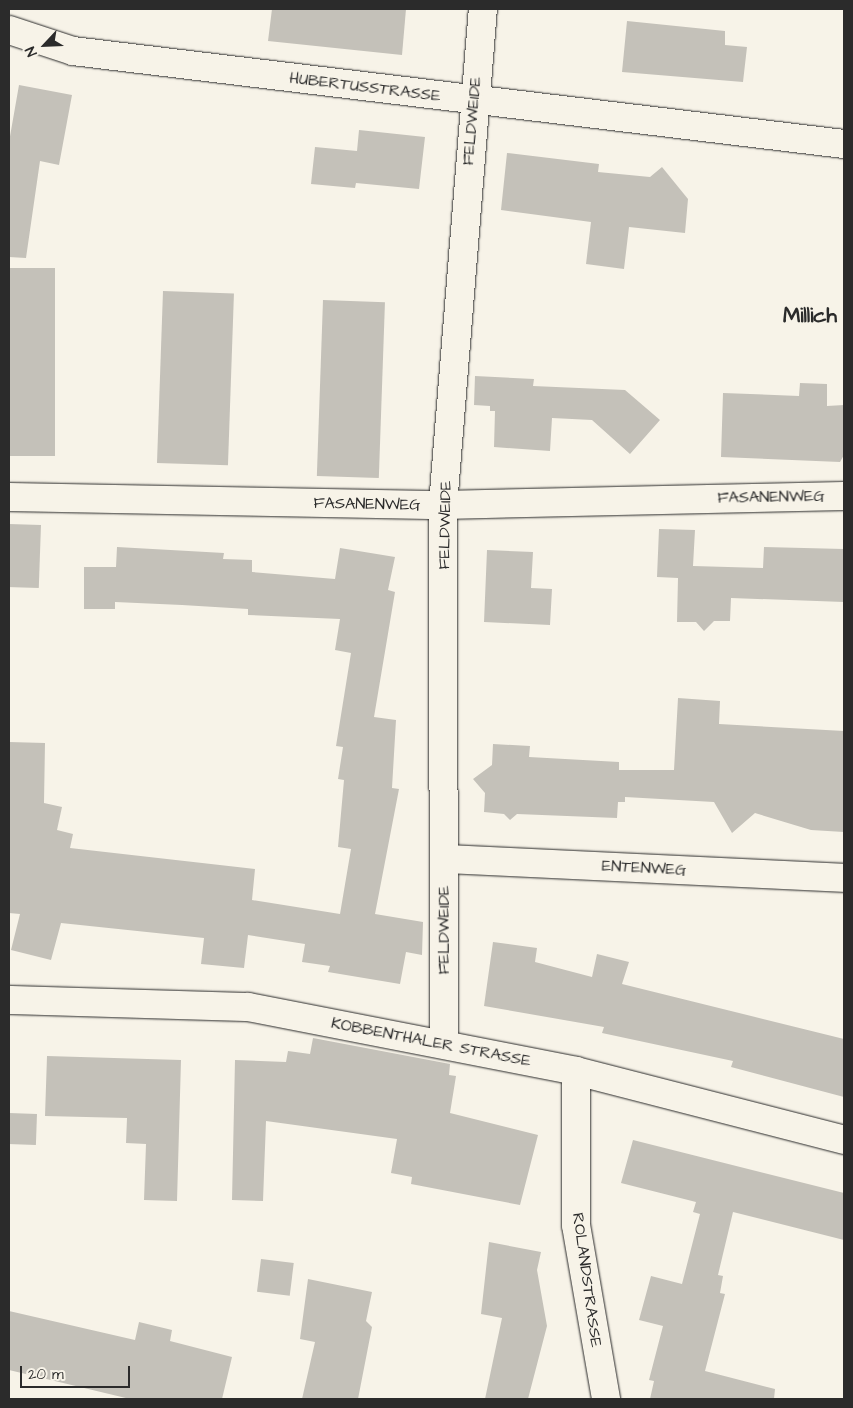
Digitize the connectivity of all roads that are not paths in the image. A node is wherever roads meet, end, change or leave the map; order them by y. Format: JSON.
{"nodes":[{"id":1,"x":484,"y":9,"type":"edge"},
{"id":2,"x":9,"y":30,"type":"edge"},
{"id":3,"x":473,"y":100,"type":"junction"},
{"id":4,"x":844,"y":144,"type":"edge"},
{"id":5,"x":9,"y":496,"type":"edge"},
{"id":6,"x":844,"y":496,"type":"edge"},
{"id":7,"x":443,"y":505,"type":"junction"},
{"id":8,"x":445,"y":858,"type":"junction"},
{"id":9,"x":844,"y":878,"type":"edge"},
{"id":10,"x":9,"y":1000,"type":"edge"},
{"id":11,"x":444,"y":1043,"type":"junction"},
{"id":12,"x":576,"y":1071,"type":"junction"},
{"id":13,"x":844,"y":1140,"type":"edge"},
{"id":14,"x":606,"y":1399,"type":"edge"}],
"edges":[{"from":1,"to":3,"type":"street","name":"FELDWEIDE"},
{"from":2,"to":3,"type":"street","name":"HUBERTUSSTRASSE"},
{"from":3,"to":4,"type":"street","name":"HUBERTUSSTRASSE"},
{"from":3,"to":7,"type":"street","name":"FELDWEIDE"},
{"from":5,"to":7,"type":"street","name":"FASANENWEG"},
{"from":6,"to":7,"type":"street","name":"FASANENWEG"},
{"from":7,"to":8,"type":"street","name":"FELDWEIDE"},
{"from":8,"to":9,"type":"street","name":"ENTENWEG"},
{"from":8,"to":11,"type":"street","name":"FELDWEIDE"},
{"from":10,"to":11,"type":"street","name":"KOBBENTHALER STRASSE"},
{"from":11,"to":12,"type":"street","name":"KOBBENTHALER STRASSE"},
{"from":12,"to":13,"type":"street","name":"KOBBENTHALER STRASSE"},
{"from":12,"to":14,"type":"street","name":"ROLANDSTRASSE"}]}
